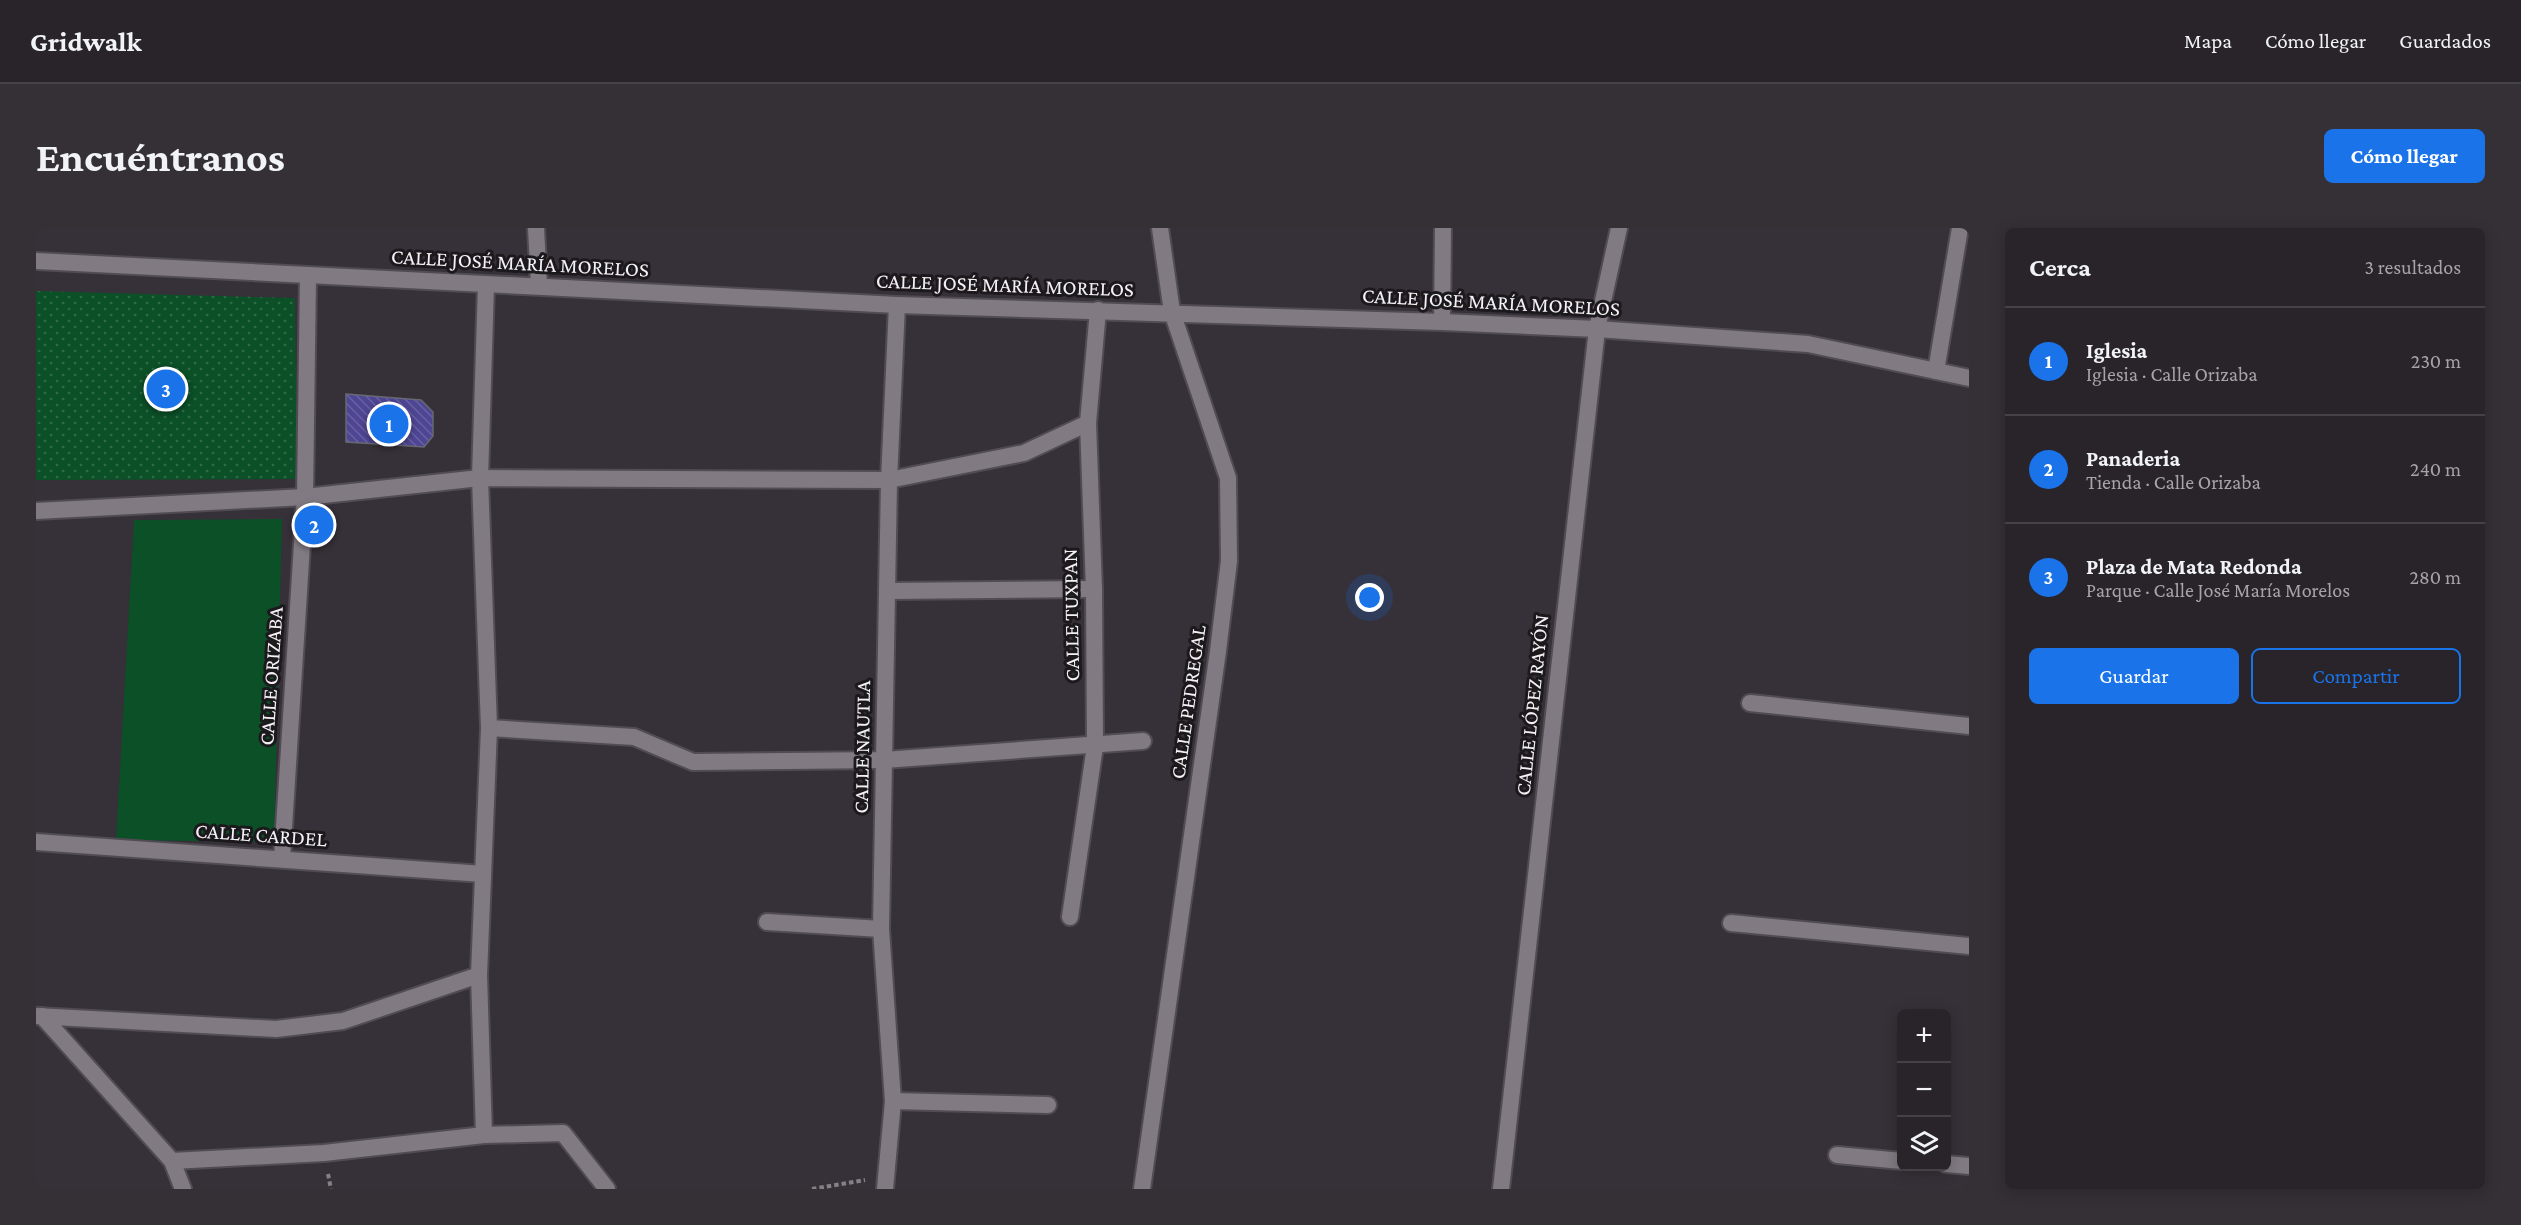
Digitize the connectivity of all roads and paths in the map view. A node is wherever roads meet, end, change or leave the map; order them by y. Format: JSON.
{"nodes":[{"id":1,"x":536,"y":228,"type":"edge"},
{"id":2,"x":1160,"y":228,"type":"edge"},
{"id":3,"x":1443,"y":228,"type":"edge"},
{"id":4,"x":1619,"y":228,"type":"edge"},
{"id":5,"x":1960,"y":228,"type":"edge"},
{"id":6,"x":36,"y":261,"type":"edge"},
{"id":7,"x":308,"y":275,"type":"junction"},
{"id":8,"x":486,"y":285,"type":"junction"},
{"id":9,"x":539,"y":285,"type":"junction"},
{"id":10,"x":897,"y":305,"type":"junction"},
{"id":11,"x":1098,"y":310,"type":"junction"},
{"id":12,"x":1172,"y":312,"type":"junction"},
{"id":13,"x":1442,"y":321,"type":"junction"},
{"id":14,"x":1597,"y":329,"type":"junction"},
{"id":15,"x":1936,"y":371,"type":"junction"},
{"id":16,"x":1969,"y":378,"type":"edge"},
{"id":17,"x":1088,"y":423,"type":"junction"},
{"id":18,"x":480,"y":478,"type":"junction"},
{"id":19,"x":889,"y":480,"type":"junction"},
{"id":20,"x":305,"y":497,"type":"junction"},
{"id":21,"x":36,"y":511,"type":"edge"},
{"id":22,"x":1094,"y":589,"type":"junction"},
{"id":23,"x":888,"y":591,"type":"junction"},
{"id":24,"x":1750,"y":703,"type":"dead end"},
{"id":25,"x":1969,"y":726,"type":"edge"},
{"id":26,"x":489,"y":728,"type":"junction"},
{"id":27,"x":1143,"y":741,"type":"dead end"},
{"id":28,"x":1095,"y":746,"type":"junction"},
{"id":29,"x":884,"y":760,"type":"junction"},
{"id":30,"x":36,"y":842,"type":"edge"},
{"id":31,"x":282,"y":859,"type":"junction"},
{"id":32,"x":483,"y":874,"type":"junction"},
{"id":33,"x":1070,"y":917,"type":"dead end"},
{"id":34,"x":767,"y":922,"type":"dead end"},
{"id":35,"x":1731,"y":923,"type":"dead end"},
{"id":36,"x":881,"y":929,"type":"junction"},
{"id":37,"x":1969,"y":946,"type":"edge"},
{"id":38,"x":479,"y":975,"type":"junction"},
{"id":39,"x":39,"y":1016,"type":"edge"},
{"id":40,"x":893,"y":1101,"type":"junction"},
{"id":41,"x":1048,"y":1105,"type":"dead end"},
{"id":42,"x":484,"y":1135,"type":"junction"},
{"id":43,"x":1837,"y":1155,"type":"dead end"},
{"id":44,"x":172,"y":1161,"type":"junction"},
{"id":45,"x":1897,"y":1161,"type":"edge"},
{"id":46,"x":1951,"y":1164,"type":"edge"},
{"id":47,"x":1969,"y":1166,"type":"edge"},
{"id":48,"x":885,"y":1183,"type":"edge"},
{"id":49,"x":183,"y":1189,"type":"edge"},
{"id":50,"x":607,"y":1189,"type":"edge"},
{"id":51,"x":812,"y":1189,"type":"edge"},
{"id":52,"x":1142,"y":1189,"type":"edge"},
{"id":53,"x":1501,"y":1189,"type":"edge"}],
"edges":[{"from":1,"to":9,"type":"street"},
{"from":2,"to":12,"type":"street","name":"CALLE PEDREGAL"},
{"from":3,"to":13,"type":"street"},
{"from":4,"to":14,"type":"street","name":"CALLE LÓPEZ RAYÓN"},
{"from":5,"to":15,"type":"street"},
{"from":6,"to":7,"type":"street","name":"CALLE JOSÉ MARÍA MORELOS"},
{"from":7,"to":8,"type":"street","name":"CALLE JOSÉ MARÍA MORELOS"},
{"from":7,"to":20,"type":"street","name":"CALLE ORIZABA"},
{"from":8,"to":9,"type":"street","name":"CALLE JOSÉ MARÍA MORELOS"},
{"from":8,"to":18,"type":"street"},
{"from":9,"to":10,"type":"street","name":"CALLE JOSÉ MARÍA MORELOS"},
{"from":10,"to":11,"type":"street","name":"CALLE JOSÉ MARÍA MORELOS"},
{"from":10,"to":19,"type":"street","name":"CALLE NAUTLA"},
{"from":11,"to":12,"type":"street","name":"CALLE JOSÉ MARÍA MORELOS"},
{"from":11,"to":17,"type":"street","name":"CALLE TUXPAN"},
{"from":12,"to":13,"type":"street","name":"CALLE JOSÉ MARÍA MORELOS"},
{"from":12,"to":52,"type":"street","name":"CALLE PEDREGAL"},
{"from":13,"to":14,"type":"street","name":"CALLE JOSÉ MARÍA MORELOS"},
{"from":14,"to":15,"type":"street","name":"CALLE JOSÉ MARÍA MORELOS"},
{"from":14,"to":53,"type":"street","name":"CALLE LÓPEZ RAYÓN"},
{"from":15,"to":16,"type":"street","name":"CALLE JOSÉ MARÍA MORELOS"},
{"from":17,"to":19,"type":"street"},
{"from":17,"to":22,"type":"street","name":"CALLE TUXPAN"},
{"from":18,"to":19,"type":"street"},
{"from":18,"to":20,"type":"street"},
{"from":18,"to":26,"type":"street"},
{"from":19,"to":23,"type":"street","name":"CALLE NAUTLA"},
{"from":20,"to":21,"type":"street"},
{"from":20,"to":31,"type":"street","name":"CALLE ORIZABA"},
{"from":22,"to":23,"type":"street"},
{"from":22,"to":28,"type":"street","name":"CALLE TUXPAN"},
{"from":23,"to":29,"type":"street","name":"CALLE NAUTLA"},
{"from":24,"to":25,"type":"street"},
{"from":26,"to":29,"type":"street"},
{"from":26,"to":32,"type":"street"},
{"from":27,"to":28,"type":"street"},
{"from":28,"to":29,"type":"street"},
{"from":28,"to":33,"type":"street","name":"CALLE TUXPAN"},
{"from":29,"to":36,"type":"street","name":"CALLE NAUTLA"},
{"from":30,"to":31,"type":"street","name":"CALLE CARDEL"},
{"from":31,"to":32,"type":"street","name":"CALLE CARDEL"},
{"from":32,"to":38,"type":"street"},
{"from":34,"to":36,"type":"street"},
{"from":35,"to":37,"type":"street"},
{"from":36,"to":40,"type":"street","name":"CALLE NAUTLA"},
{"from":38,"to":39,"type":"street"},
{"from":38,"to":42,"type":"street"},
{"from":39,"to":44,"type":"street"},
{"from":40,"to":41,"type":"street"},
{"from":40,"to":48,"type":"street","name":"CALLE NAUTLA"},
{"from":42,"to":44,"type":"street"},
{"from":42,"to":50,"type":"street"},
{"from":43,"to":45,"type":"street"},
{"from":44,"to":49,"type":"street"},
{"from":46,"to":47,"type":"street"},
{"from":48,"to":51,"type":"path"}]}
